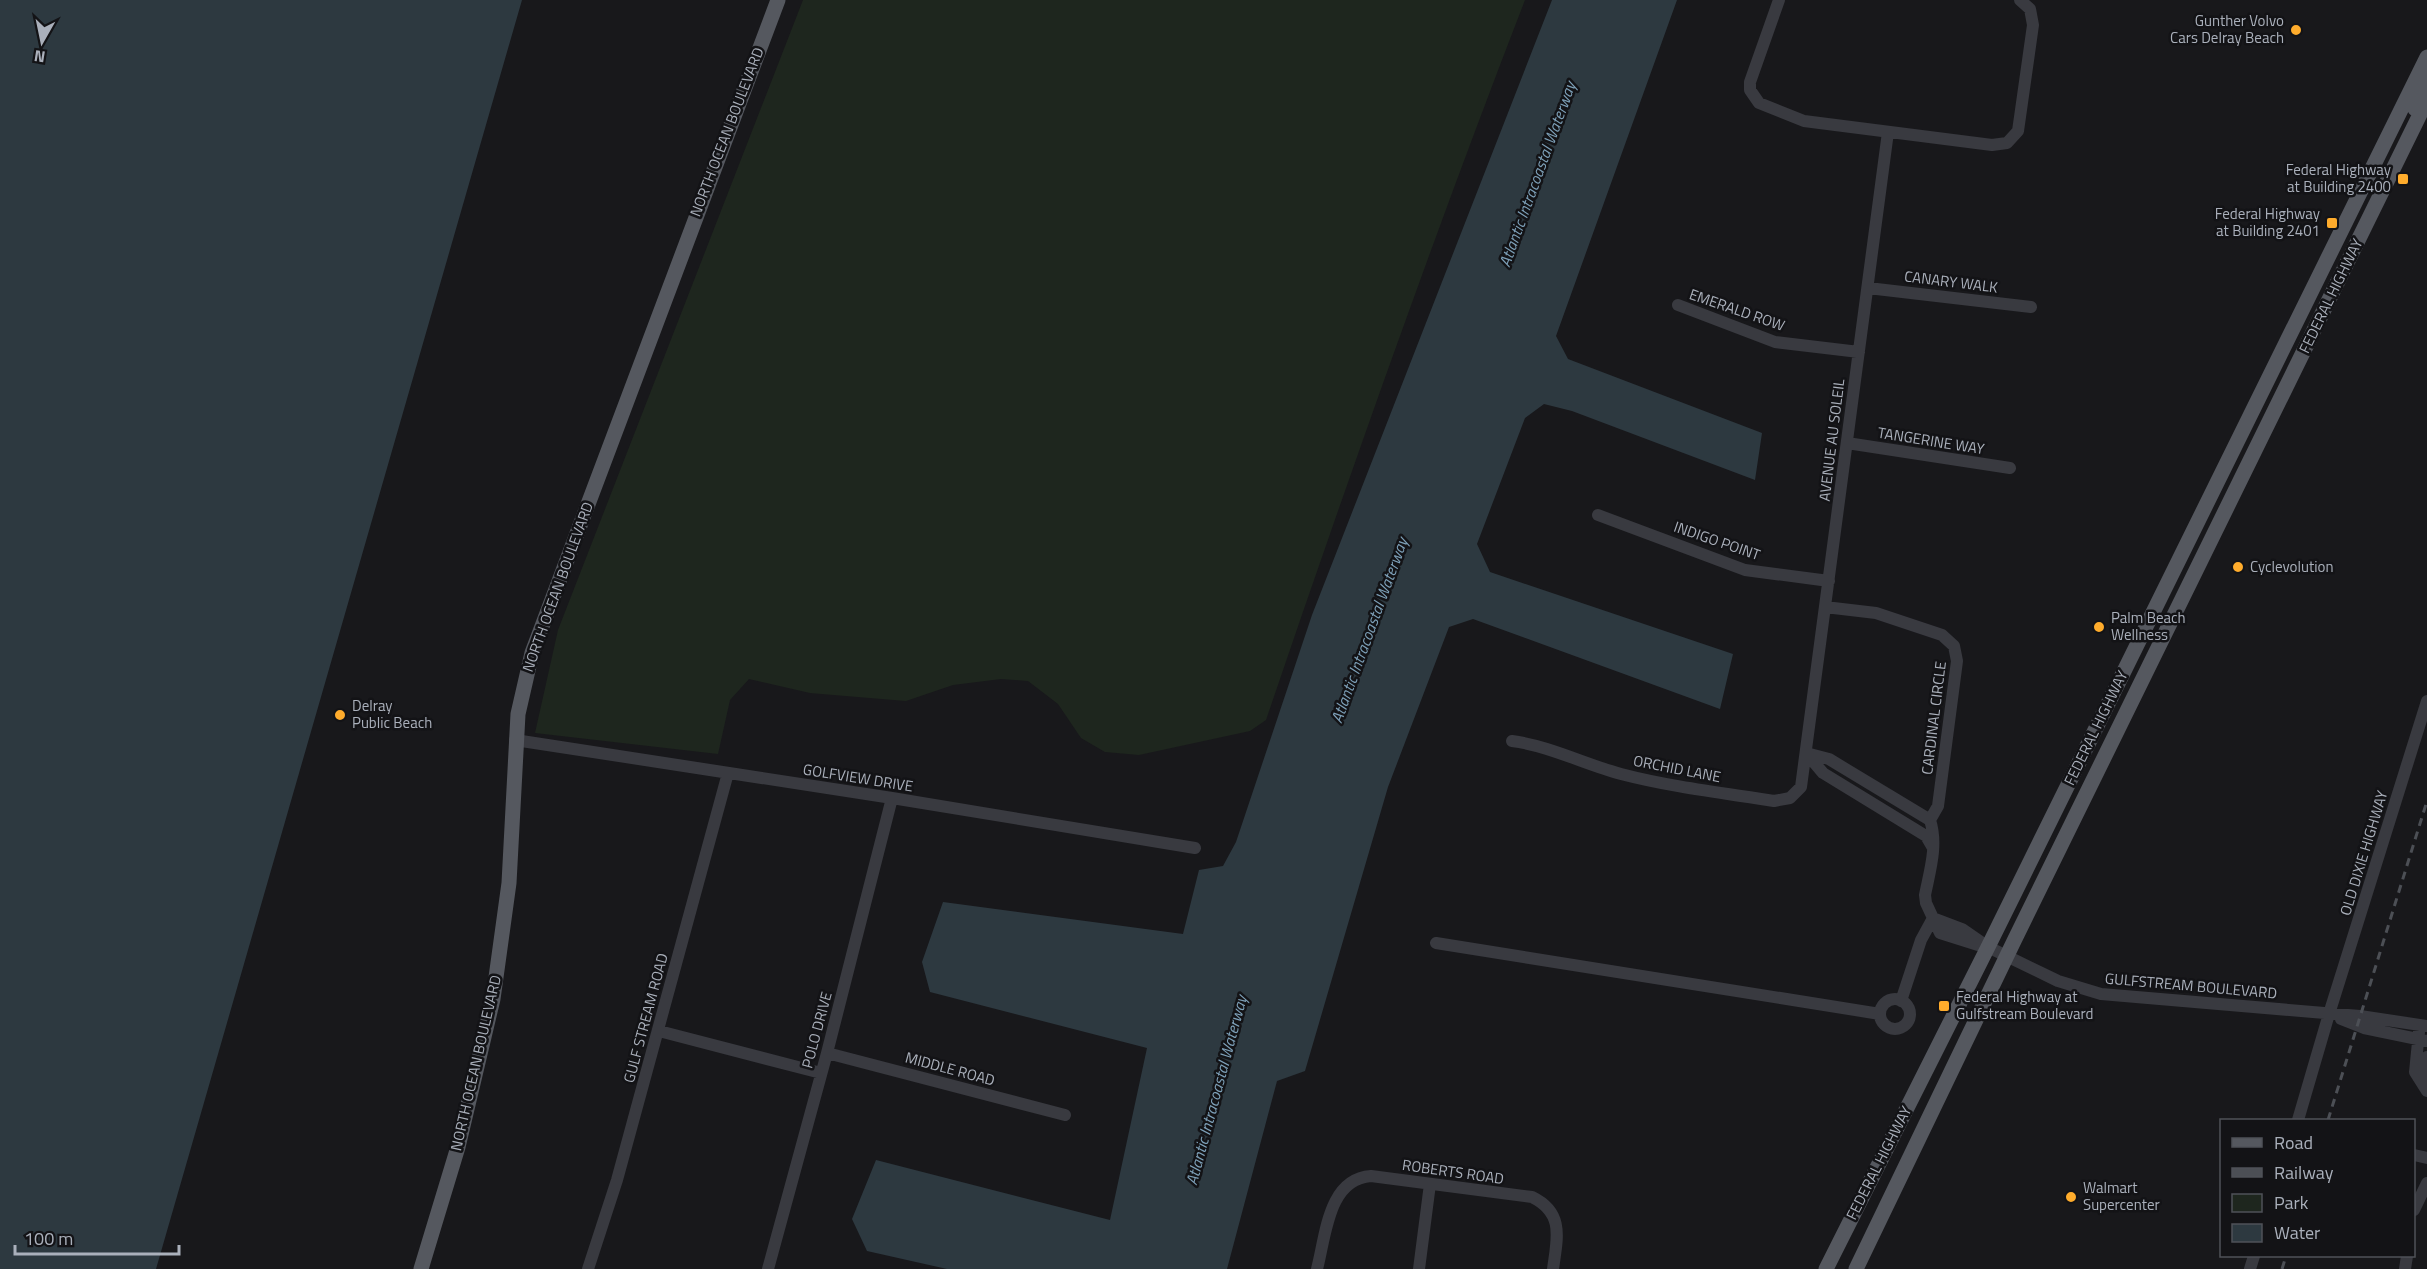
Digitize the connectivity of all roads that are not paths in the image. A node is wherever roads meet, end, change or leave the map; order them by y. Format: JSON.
{"nodes":[{"id":1,"x":778,"y":0,"type":"edge"},
{"id":2,"x":1779,"y":0,"type":"edge"},
{"id":3,"x":2020,"y":0,"type":"edge"},
{"id":4,"x":2425,"y":61,"type":"edge"},
{"id":5,"x":2427,"y":100,"type":"edge"},
{"id":6,"x":1888,"y":132,"type":"junction"},
{"id":7,"x":2406,"y":144,"type":"junction"},
{"id":8,"x":1868,"y":288,"type":"junction"},
{"id":9,"x":1678,"y":305,"type":"dead end"},
{"id":10,"x":2031,"y":307,"type":"dead end"},
{"id":11,"x":1859,"y":352,"type":"junction"},
{"id":12,"x":1847,"y":443,"type":"junction"},
{"id":13,"x":2010,"y":468,"type":"dead end"},
{"id":14,"x":1599,"y":515,"type":"dead end"},
{"id":15,"x":2170,"y":579,"type":"junction"},
{"id":16,"x":1829,"y":581,"type":"junction"},
{"id":17,"x":1825,"y":607,"type":"junction"},
{"id":18,"x":2153,"y":612,"type":"junction"},
{"id":19,"x":2176,"y":612,"type":"junction"},
{"id":20,"x":2152,"y":660,"type":"junction"},
{"id":21,"x":2427,"y":701,"type":"edge"},
{"id":22,"x":515,"y":740,"type":"junction"},
{"id":23,"x":1512,"y":741,"type":"dead end"},
{"id":24,"x":1806,"y":753,"type":"junction"},
{"id":25,"x":728,"y":773,"type":"junction"},
{"id":26,"x":892,"y":798,"type":"junction"},
{"id":27,"x":1930,"y":820,"type":"junction"},
{"id":28,"x":1195,"y":848,"type":"dead end"},
{"id":29,"x":1934,"y":849,"type":"junction"},
{"id":30,"x":1933,"y":918,"type":"junction"},
{"id":31,"x":1436,"y":943,"type":"dead end"},
{"id":32,"x":1988,"y":947,"type":"junction"},
{"id":33,"x":2006,"y":957,"type":"junction"},
{"id":34,"x":1901,"y":1001,"type":"junction"},
{"id":35,"x":1880,"y":1014,"type":"junction"},
{"id":36,"x":2328,"y":1014,"type":"junction"},
{"id":37,"x":2423,"y":1025,"type":"edge"},
{"id":38,"x":659,"y":1031,"type":"junction"},
{"id":39,"x":2423,"y":1040,"type":"edge"},
{"id":40,"x":827,"y":1053,"type":"junction"},
{"id":41,"x":2427,"y":1057,"type":"edge"},
{"id":42,"x":821,"y":1073,"type":"junction"},
{"id":43,"x":2425,"y":1088,"type":"edge"},
{"id":44,"x":1065,"y":1114,"type":"dead end"},
{"id":45,"x":2298,"y":1119,"type":"edge"},
{"id":46,"x":2427,"y":1183,"type":"edge"},
{"id":47,"x":1430,"y":1184,"type":"junction"},
{"id":48,"x":2415,"y":1208,"type":"edge"},
{"id":49,"x":1853,"y":1216,"type":"junction"},
{"id":50,"x":1858,"y":1265,"type":"edge"},
{"id":51,"x":1831,"y":1266,"type":"edge"},
{"id":52,"x":421,"y":1269,"type":"edge"},
{"id":53,"x":588,"y":1269,"type":"edge"},
{"id":54,"x":768,"y":1269,"type":"edge"},
{"id":55,"x":1317,"y":1269,"type":"edge"},
{"id":56,"x":1419,"y":1269,"type":"edge"},
{"id":57,"x":1553,"y":1269,"type":"edge"}],
"edges":[{"from":1,"to":22,"type":"main road","name":"NORTH OCEAN BOULEVARD"},
{"from":2,"to":6,"type":"street"},
{"from":3,"to":6,"type":"street"},
{"from":4,"to":7,"type":"main road"},
{"from":4,"to":15,"type":"main road","name":"FEDERAL HIGHWAY"},
{"from":5,"to":7,"type":"main road","name":"FEDERAL HIGHWAY"},
{"from":6,"to":8,"type":"street","name":"AVENUE AU SOLEIL"},
{"from":7,"to":19,"type":"main road","name":"FEDERAL HIGHWAY"},
{"from":8,"to":10,"type":"street","name":"CANARY WALK"},
{"from":8,"to":11,"type":"street","name":"AVENUE AU SOLEIL"},
{"from":9,"to":11,"type":"street","name":"EMERALD ROW"},
{"from":11,"to":12,"type":"street","name":"AVENUE AU SOLEIL"},
{"from":12,"to":13,"type":"street","name":"TANGERINE WAY"},
{"from":12,"to":16,"type":"street","name":"AVENUE AU SOLEIL"},
{"from":14,"to":16,"type":"street","name":"INDIGO POINT"},
{"from":15,"to":18,"type":"main road","name":"FEDERAL HIGHWAY"},
{"from":15,"to":19,"type":"main road"},
{"from":16,"to":17,"type":"street","name":"AVENUE AU SOLEIL"},
{"from":17,"to":24,"type":"street","name":"AVENUE AU SOLEIL"},
{"from":17,"to":27,"type":"street","name":"CARDINAL CIRCLE"},
{"from":18,"to":20,"type":"main road"},
{"from":18,"to":32,"type":"main road","name":"FEDERAL HIGHWAY"},
{"from":19,"to":20,"type":"main road","name":"FEDERAL HIGHWAY"},
{"from":20,"to":33,"type":"main road","name":"FEDERAL HIGHWAY"},
{"from":21,"to":36,"type":"street","name":"OLD DIXIE HIGHWAY"},
{"from":22,"to":25,"type":"street","name":"GOLFVIEW DRIVE"},
{"from":22,"to":52,"type":"main road","name":"NORTH OCEAN BOULEVARD"},
{"from":23,"to":24,"type":"street","name":"ORCHID LANE"},
{"from":24,"to":27,"type":"street"},
{"from":24,"to":29,"type":"street"},
{"from":25,"to":26,"type":"street","name":"GOLFVIEW DRIVE"},
{"from":25,"to":38,"type":"street","name":"GULF STREAM ROAD"},
{"from":26,"to":28,"type":"street","name":"GOLFVIEW DRIVE"},
{"from":26,"to":40,"type":"street","name":"POLO DRIVE"},
{"from":27,"to":29,"type":"street"},
{"from":29,"to":30,"type":"street"},
{"from":30,"to":32,"type":"street"},
{"from":30,"to":34,"type":"street"},
{"from":31,"to":35,"type":"street"},
{"from":32,"to":33,"type":"street","name":"GULFSTREAM BOULEVARD"},
{"from":32,"to":49,"type":"main road","name":"FEDERAL HIGHWAY"},
{"from":33,"to":36,"type":"street","name":"GULFSTREAM BOULEVARD"},
{"from":33,"to":50,"type":"main road","name":"FEDERAL HIGHWAY"},
{"from":34,"to":35,"type":"street"},
{"from":34,"to":35,"type":"street"},
{"from":36,"to":37,"type":"street","name":"GULFSTREAM BOULEVARD"},
{"from":36,"to":39,"type":"street"},
{"from":36,"to":45,"type":"street","name":"OLD DIXIE HIGHWAY"},
{"from":37,"to":39,"type":"street"},
{"from":38,"to":42,"type":"street"},
{"from":38,"to":53,"type":"street","name":"GULF STREAM ROAD"},
{"from":39,"to":43,"type":"street"},
{"from":40,"to":42,"type":"street","name":"POLO DRIVE"},
{"from":40,"to":44,"type":"street","name":"MIDDLE ROAD"},
{"from":41,"to":43,"type":"street"},
{"from":42,"to":54,"type":"street","name":"POLO DRIVE"},
{"from":46,"to":48,"type":"street"},
{"from":47,"to":55,"type":"street","name":"ROBERTS ROAD"},
{"from":47,"to":56,"type":"street"},
{"from":47,"to":57,"type":"street","name":"ROBERTS ROAD"},
{"from":49,"to":50,"type":"main road"},
{"from":49,"to":51,"type":"main road","name":"FEDERAL HIGHWAY"}]}
